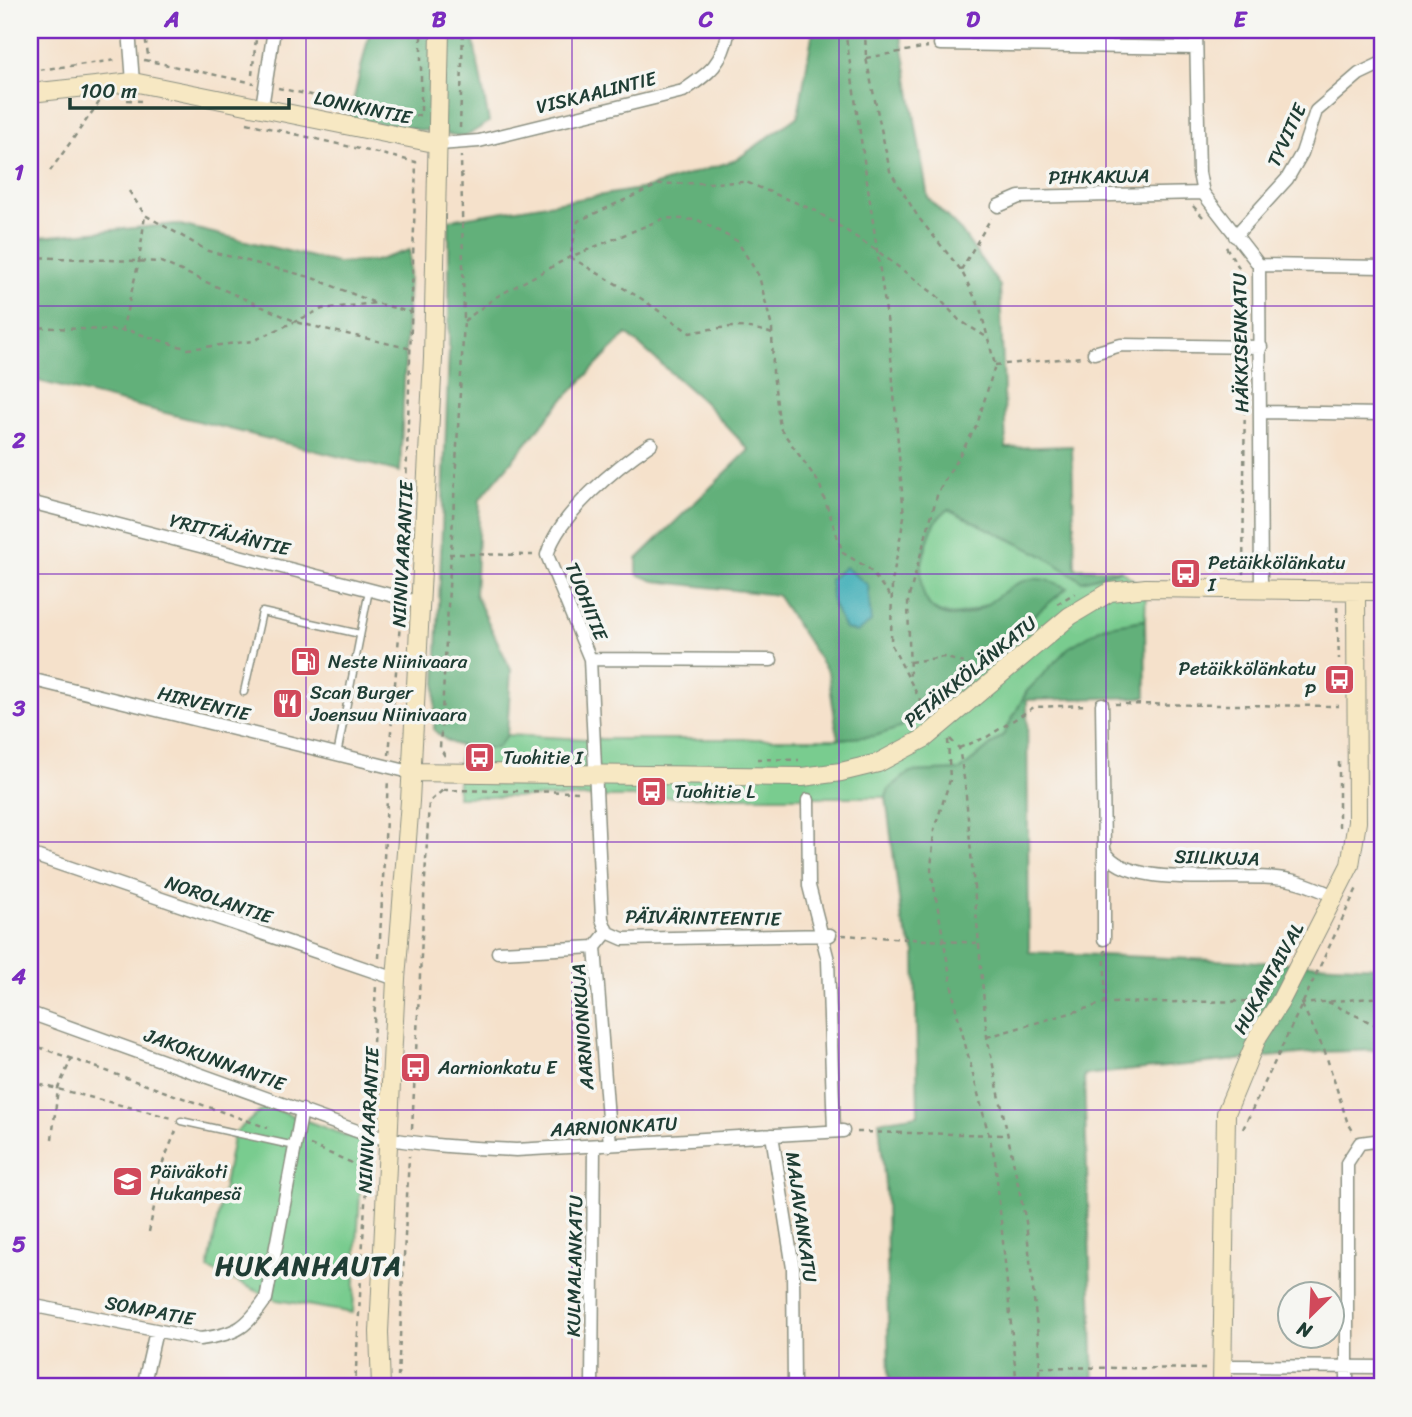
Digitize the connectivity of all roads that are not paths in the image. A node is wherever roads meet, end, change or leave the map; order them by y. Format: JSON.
{"nodes":[{"id":1,"x":129,"y":30,"type":"edge"},
{"id":2,"x":274,"y":30,"type":"edge"},
{"id":3,"x":440,"y":30,"type":"edge"},
{"id":4,"x":729,"y":30,"type":"edge"},
{"id":5,"x":1196,"y":30,"type":"edge"},
{"id":6,"x":940,"y":44,"type":"road end"},
{"id":7,"x":1196,"y":48,"type":"junction"},
{"id":8,"x":1382,"y":63,"type":"edge"},
{"id":9,"x":133,"y":82,"type":"junction"},
{"id":10,"x":30,"y":93,"type":"edge"},
{"id":11,"x":261,"y":107,"type":"junction"},
{"id":12,"x":439,"y":144,"type":"junction"},
{"id":13,"x":1203,"y":193,"type":"junction"},
{"id":14,"x":998,"y":206,"type":"road end"},
{"id":15,"x":1230,"y":240,"type":"junction"},
{"id":16,"x":1259,"y":265,"type":"junction"},
{"id":17,"x":1382,"y":267,"type":"edge"},
{"id":18,"x":1261,"y":347,"type":"junction"},
{"id":19,"x":1094,"y":353,"type":"road end"},
{"id":20,"x":1261,"y":412,"type":"junction"},
{"id":21,"x":1382,"y":414,"type":"edge"},
{"id":22,"x":651,"y":444,"type":"dead end"},
{"id":23,"x":30,"y":502,"type":"edge"},
{"id":24,"x":1249,"y":584,"type":"junction"},
{"id":25,"x":369,"y":590,"type":"junction"},
{"id":26,"x":1356,"y":591,"type":"junction"},
{"id":27,"x":1382,"y":591,"type":"edge"},
{"id":28,"x":421,"y":603,"type":"junction"},
{"id":29,"x":360,"y":634,"type":"junction"},
{"id":30,"x":590,"y":659,"type":"junction"},
{"id":31,"x":771,"y":660,"type":"dead end"},
{"id":32,"x":30,"y":679,"type":"edge"},
{"id":33,"x":244,"y":692,"type":"dead end"},
{"id":34,"x":1102,"y":704,"type":"road end"},
{"id":35,"x":337,"y":757,"type":"junction"},
{"id":36,"x":410,"y":772,"type":"junction"},
{"id":37,"x":593,"y":775,"type":"junction"},
{"id":38,"x":808,"y":800,"type":"dead end"},
{"id":39,"x":1104,"y":850,"type":"junction"},
{"id":40,"x":30,"y":855,"type":"edge"},
{"id":41,"x":1336,"y":897,"type":"junction"},
{"id":42,"x":607,"y":932,"type":"junction"},
{"id":43,"x":827,"y":936,"type":"junction"},
{"id":44,"x":1104,"y":939,"type":"road end"},
{"id":45,"x":595,"y":947,"type":"junction"},
{"id":46,"x":498,"y":952,"type":"dead end"},
{"id":47,"x":396,"y":979,"type":"junction"},
{"id":48,"x":30,"y":1013,"type":"edge"},
{"id":49,"x":302,"y":1110,"type":"junction"},
{"id":50,"x":181,"y":1121,"type":"road end"},
{"id":51,"x":772,"y":1135,"type":"junction"},
{"id":52,"x":388,"y":1139,"type":"junction"},
{"id":53,"x":1382,"y":1139,"type":"edge"},
{"id":54,"x":296,"y":1142,"type":"junction"},
{"id":55,"x":610,"y":1145,"type":"junction"},
{"id":56,"x":594,"y":1146,"type":"junction"},
{"id":57,"x":30,"y":1305,"type":"edge"},
{"id":58,"x":156,"y":1331,"type":"junction"},
{"id":59,"x":379,"y":1332,"type":"junction"},
{"id":60,"x":1348,"y":1367,"type":"junction"},
{"id":61,"x":1382,"y":1367,"type":"edge"},
{"id":62,"x":1216,"y":1368,"type":"junction"},
{"id":63,"x":143,"y":1387,"type":"edge"},
{"id":64,"x":370,"y":1387,"type":"edge"},
{"id":65,"x":381,"y":1387,"type":"edge"},
{"id":66,"x":592,"y":1387,"type":"edge"},
{"id":67,"x":793,"y":1387,"type":"edge"},
{"id":68,"x":1222,"y":1387,"type":"edge"},
{"id":69,"x":1347,"y":1387,"type":"edge"}],
"edges":[{"from":1,"to":9,"type":"street"},
{"from":2,"to":11,"type":"street"},
{"from":3,"to":12,"type":"street","name":"NIINIVAARANTIE"},
{"from":4,"to":12,"type":"street","name":"VISKAALINTIE"},
{"from":5,"to":7,"type":"street","name":"HÄKKISENKATU"},
{"from":6,"to":7,"type":"street"},
{"from":7,"to":13,"type":"street","name":"HÄKKISENKATU"},
{"from":8,"to":15,"type":"street","name":"TYVITIE"},
{"from":9,"to":10,"type":"street","name":"LONIKINTIE"},
{"from":9,"to":11,"type":"street","name":"LONIKINTIE"},
{"from":11,"to":12,"type":"street","name":"LONIKINTIE"},
{"from":12,"to":28,"type":"street","name":"NIINIVAARANTIE"},
{"from":13,"to":14,"type":"street","name":"PIHKAKUJA"},
{"from":13,"to":15,"type":"street","name":"HÄKKISENKATU"},
{"from":15,"to":16,"type":"street","name":"HÄKKISENKATU"},
{"from":16,"to":17,"type":"street"},
{"from":16,"to":18,"type":"street","name":"HÄKKISENKATU"},
{"from":18,"to":19,"type":"street"},
{"from":18,"to":20,"type":"street","name":"HÄKKISENKATU"},
{"from":20,"to":21,"type":"street"},
{"from":20,"to":24,"type":"street","name":"HÄKKISENKATU"},
{"from":22,"to":30,"type":"street","name":"TUOHITIE"},
{"from":23,"to":25,"type":"street","name":"YRITTÄJÄNTIE"},
{"from":24,"to":26,"type":"street","name":"PETÄIKKÖLÄNKATU"},
{"from":24,"to":37,"type":"street","name":"PETÄIKKÖLÄNKATU"},
{"from":25,"to":28,"type":"street","name":"YRITTÄJÄNTIE"},
{"from":25,"to":29,"type":"lane"},
{"from":26,"to":27,"type":"street","name":"PETÄIKKÖLÄNKATU"},
{"from":26,"to":41,"type":"street","name":"HUKANTAIVAL"},
{"from":28,"to":36,"type":"street","name":"NIINIVAARANTIE"},
{"from":29,"to":33,"type":"lane"},
{"from":29,"to":35,"type":"lane"},
{"from":30,"to":31,"type":"street"},
{"from":30,"to":37,"type":"street","name":"TUOHITIE"},
{"from":32,"to":35,"type":"street","name":"HIRVENTIE"},
{"from":34,"to":39,"type":"street"},
{"from":35,"to":36,"type":"street","name":"HIRVENTIE"},
{"from":36,"to":37,"type":"street","name":"PETÄIKKÖLÄNKATU"},
{"from":36,"to":47,"type":"street","name":"NIINIVAARANTIE"},
{"from":37,"to":42,"type":"street","name":"PÄIVÄRINTEENTIE"},
{"from":38,"to":43,"type":"street"},
{"from":39,"to":41,"type":"street","name":"SIILIKUJA"},
{"from":39,"to":44,"type":"street"},
{"from":40,"to":47,"type":"street","name":"NOROLANTIE"},
{"from":41,"to":62,"type":"street","name":"HUKANTAIVAL"},
{"from":42,"to":43,"type":"street","name":"PÄIVÄRINTEENTIE"},
{"from":42,"to":45,"type":"street"},
{"from":43,"to":51,"type":"street","name":"AARNIONKATU"},
{"from":45,"to":46,"type":"street"},
{"from":45,"to":55,"type":"street","name":"AARNIONKUJA"},
{"from":47,"to":52,"type":"street","name":"NIINIVAARANTIE"},
{"from":48,"to":49,"type":"street","name":"JAKOKUNNANTIE"},
{"from":49,"to":52,"type":"street","name":"JAKOKUNNANTIE"},
{"from":49,"to":54,"type":"street","name":"SOMPATIE"},
{"from":50,"to":54,"type":"lane"},
{"from":51,"to":55,"type":"street","name":"AARNIONKATU"},
{"from":51,"to":67,"type":"street","name":"MAJAVANKATU"},
{"from":52,"to":56,"type":"street","name":"AARNIONKATU"},
{"from":52,"to":59,"type":"street","name":"NIINIVAARANTIE"},
{"from":53,"to":60,"type":"street"},
{"from":54,"to":58,"type":"street","name":"SOMPATIE"},
{"from":55,"to":56,"type":"street","name":"AARNIONKATU"},
{"from":56,"to":66,"type":"street","name":"KULMALANKATU"},
{"from":57,"to":58,"type":"street","name":"SOMPATIE"},
{"from":58,"to":63,"type":"street"},
{"from":59,"to":64,"type":"street","name":"NIINIVAARANTIE"},
{"from":59,"to":65,"type":"street","name":"NIINIVAARANTIE"},
{"from":60,"to":61,"type":"street"},
{"from":60,"to":62,"type":"street"},
{"from":60,"to":69,"type":"street"},
{"from":62,"to":68,"type":"street","name":"HUKANTAIVAL"}]}
